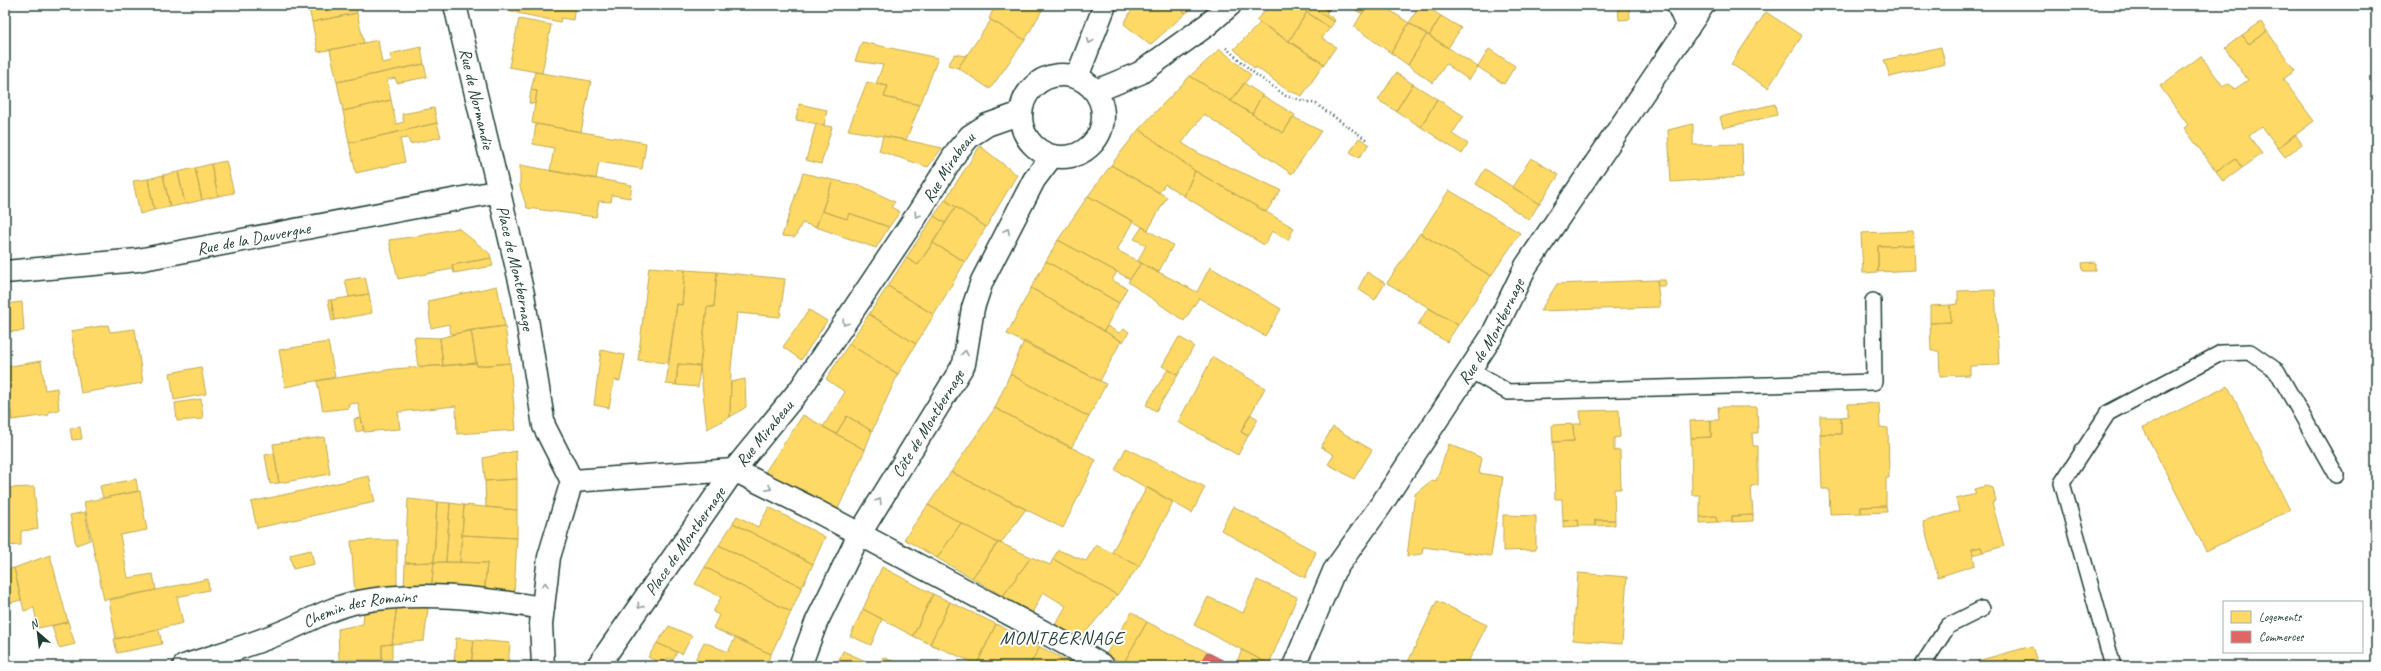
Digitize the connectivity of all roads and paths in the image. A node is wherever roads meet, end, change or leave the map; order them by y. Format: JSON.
{"nodes":[{"id":1,"x":455,"y":5,"type":"edge"},
{"id":2,"x":1105,"y":5,"type":"edge"},
{"id":3,"x":1230,"y":5,"type":"edge"},
{"id":4,"x":1678,"y":5,"type":"edge"},
{"id":5,"x":1703,"y":5,"type":"edge"},
{"id":6,"x":1207,"y":25,"type":"junction"},
{"id":7,"x":1688,"y":28,"type":"junction"},
{"id":8,"x":1077,"y":77,"type":"junction"},
{"id":9,"x":1096,"y":91,"type":"junction"},
{"id":10,"x":1021,"y":113,"type":"junction"},
{"id":11,"x":1367,"y":140,"type":"dead end"},
{"id":12,"x":1052,"y":156,"type":"junction"},
{"id":13,"x":500,"y":192,"type":"junction"},
{"id":14,"x":5,"y":272,"type":"edge"},
{"id":15,"x":1873,"y":300,"type":"dead end"},
{"id":16,"x":1470,"y":370,"type":"junction"},
{"id":17,"x":734,"y":470,"type":"junction"},
{"id":18,"x":2336,"y":475,"type":"dead end"},
{"id":19,"x":572,"y":480,"type":"junction"},
{"id":20,"x":859,"y":535,"type":"junction"},
{"id":21,"x":543,"y":608,"type":"junction"},
{"id":22,"x":1982,"y":609,"type":"dead end"},
{"id":23,"x":184,"y":666,"type":"edge"},
{"id":24,"x":543,"y":666,"type":"edge"},
{"id":25,"x":598,"y":666,"type":"edge"},
{"id":26,"x":800,"y":666,"type":"edge"},
{"id":27,"x":1103,"y":666,"type":"edge"},
{"id":28,"x":1294,"y":666,"type":"edge"},
{"id":29,"x":1922,"y":666,"type":"edge"},
{"id":30,"x":2113,"y":666,"type":"edge"}],
"edges":[{"from":1,"to":13,"type":"street","name":"Rue de Normandie"},
{"from":2,"to":8,"type":"street","one_way":true},
{"from":3,"to":6,"type":"street"},
{"from":4,"to":7,"type":"street"},
{"from":5,"to":7,"type":"street","name":"Rue de Montbernage"},
{"from":6,"to":9,"type":"street"},
{"from":6,"to":11,"type":"path"},
{"from":7,"to":16,"type":"street","name":"Rue de Montbernage"},
{"from":8,"to":9,"type":"street"},
{"from":8,"to":10,"type":"street"},
{"from":9,"to":12,"type":"street"},
{"from":10,"to":12,"type":"street"},
{"from":10,"to":17,"type":"street","name":"Rue Mirabeau","one_way":true},
{"from":20,"to":12,"type":"street","name":"Côte de Montbernage","one_way":true},
{"from":13,"to":14,"type":"street","name":"Rue de la Dauvergne"},
{"from":13,"to":19,"type":"street","name":"Place de Montbernage"},
{"from":15,"to":16,"type":"lane"},
{"from":16,"to":28,"type":"street","name":"Rue de Montbernage"},
{"from":17,"to":19,"type":"street","name":"Place de Montbernage"},
{"from":17,"to":20,"type":"street","name":"Rue Mirabeau","one_way":true},
{"from":17,"to":25,"type":"street","name":"Place de Montbernage","one_way":true},
{"from":18,"to":30,"type":"lane"},
{"from":21,"to":19,"type":"street","one_way":true},
{"from":20,"to":26,"type":"street","name":"Côte de Montbernage"},
{"from":20,"to":27,"type":"street","name":"Rue Mirabeau"},
{"from":21,"to":23,"type":"street","name":"Chemin des Romains"},
{"from":21,"to":24,"type":"street"},
{"from":22,"to":29,"type":"lane"}]}
